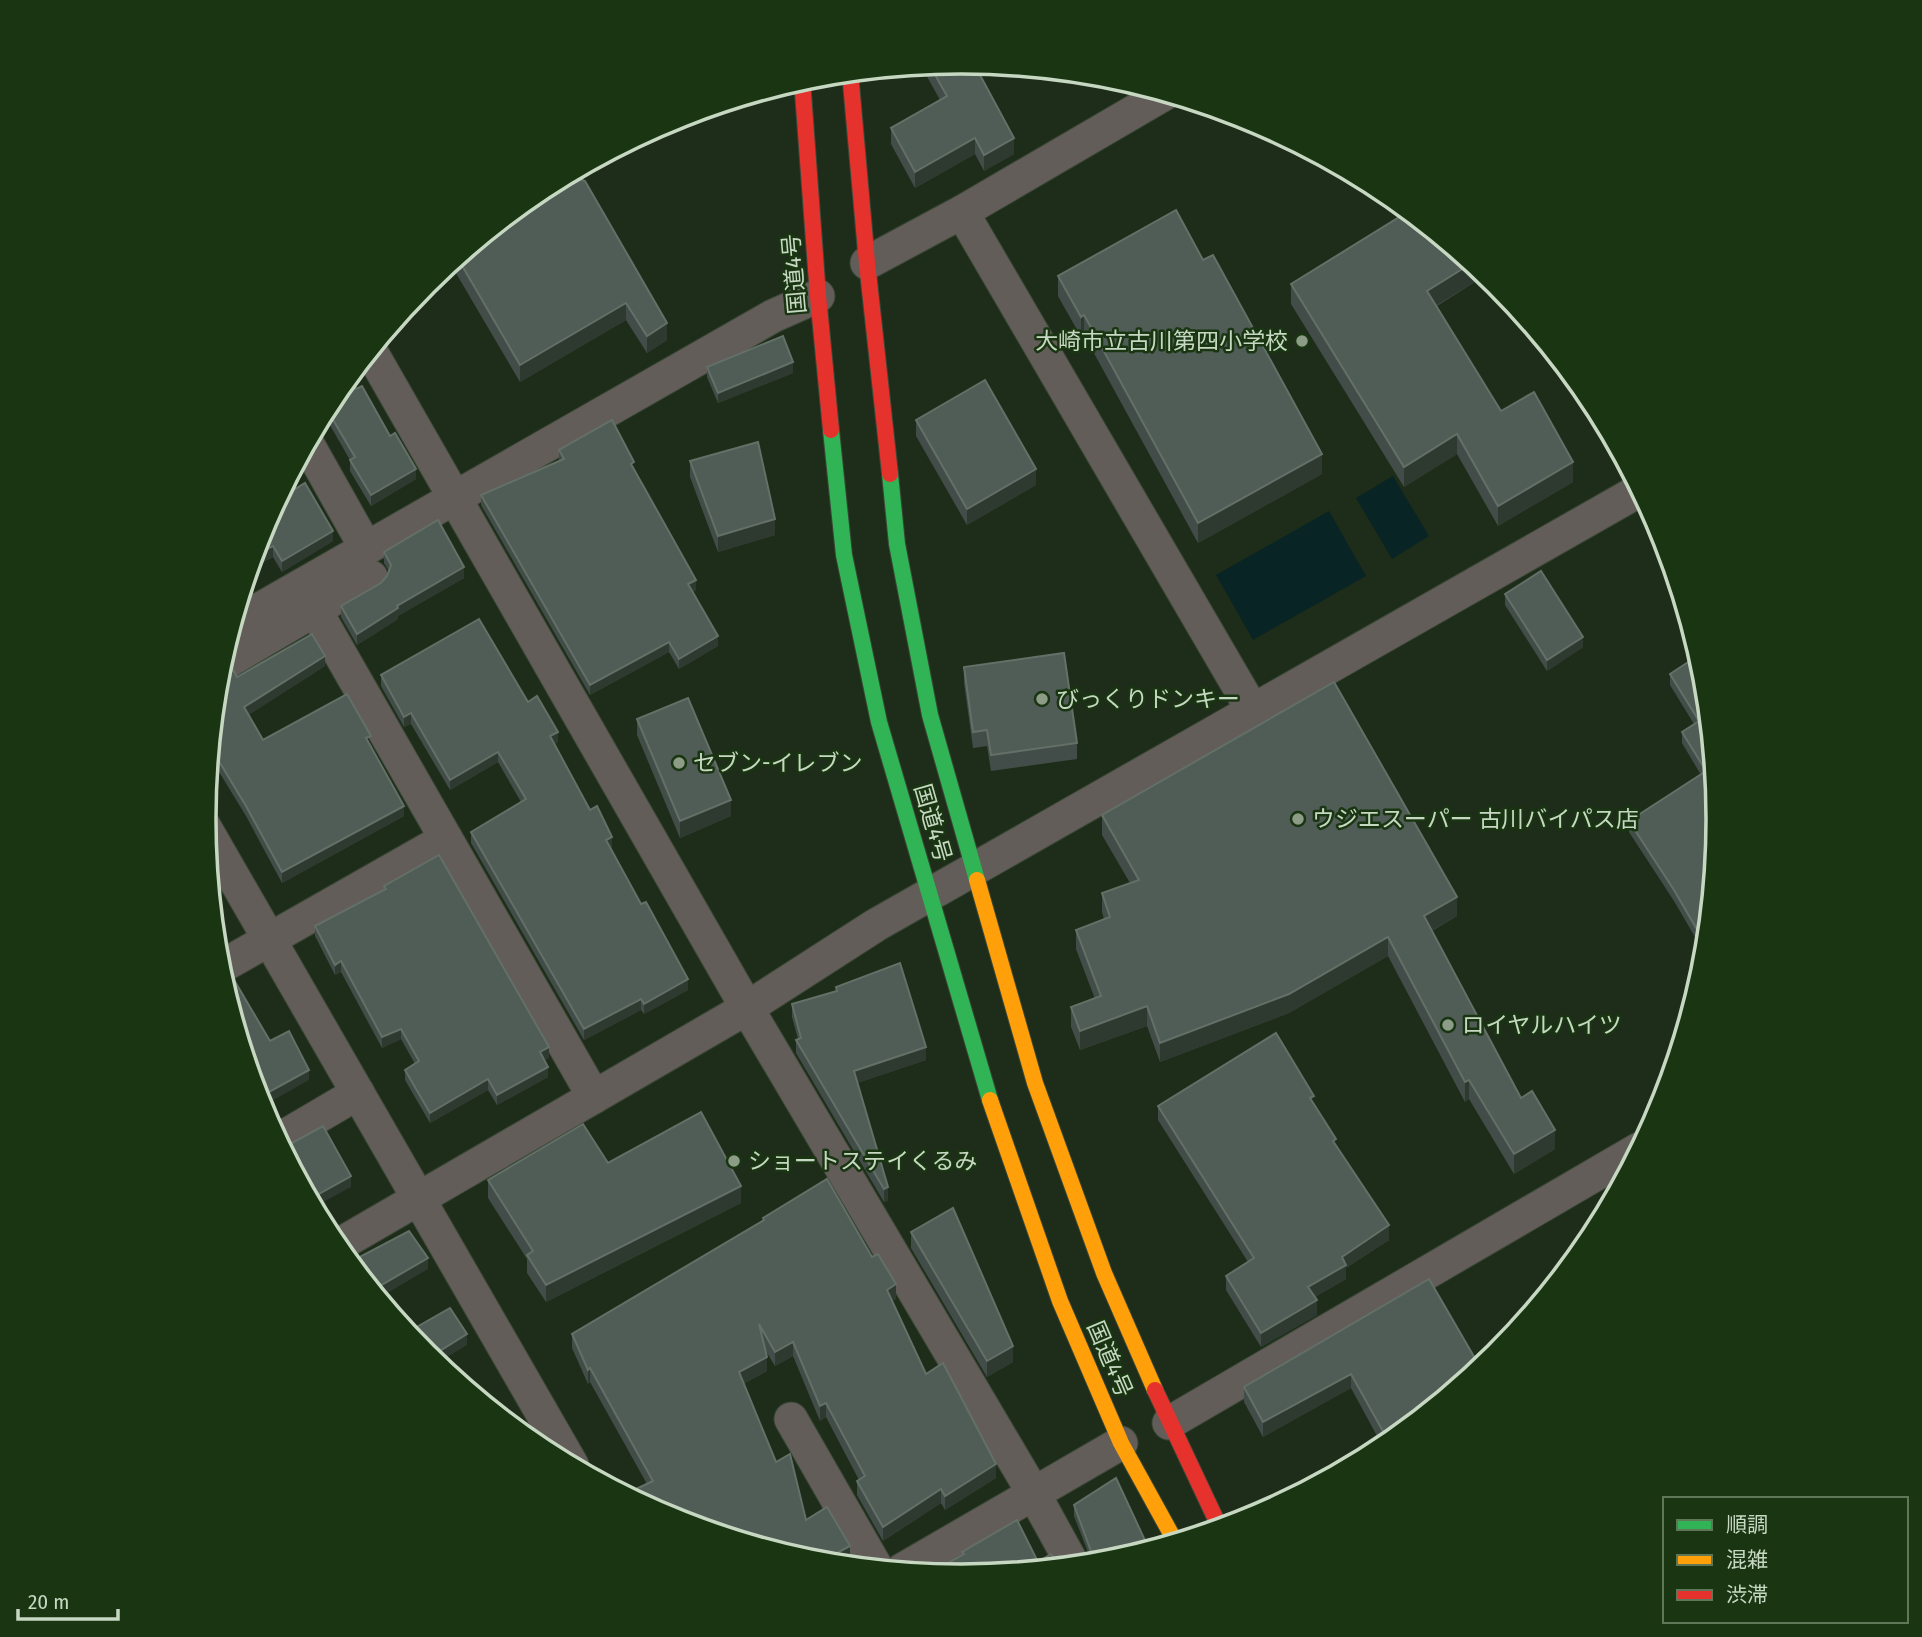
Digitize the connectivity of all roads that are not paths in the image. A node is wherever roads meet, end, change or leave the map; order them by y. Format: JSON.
{"nodes":[{"id":1,"x":851,"y":82,"type":"edge"},
{"id":2,"x":803,"y":91,"type":"edge"},
{"id":3,"x":1155,"y":99,"type":"edge"},
{"id":4,"x":961,"y":212,"type":"junction"},
{"id":5,"x":867,"y":263,"type":"junction"},
{"id":6,"x":818,"y":296,"type":"junction"},
{"id":7,"x":375,"y":359,"type":"edge"},
{"id":8,"x":312,"y":453,"type":"edge"},
{"id":9,"x":456,"y":496,"type":"junction"},
{"id":10,"x":1632,"y":496,"type":"edge"},
{"id":11,"x":368,"y":562,"type":"junction"},
{"id":12,"x":315,"y":610,"type":"junction"},
{"id":13,"x":243,"y":620,"type":"edge"},
{"id":14,"x":234,"y":658,"type":"edge"},
{"id":15,"x":1253,"y":711,"type":"junction"},
{"id":16,"x":446,"y":838,"type":"junction"},
{"id":17,"x":217,"y":847,"type":"edge"},
{"id":18,"x":973,"y":871,"type":"junction"},
{"id":19,"x":930,"y":895,"type":"junction"},
{"id":20,"x":270,"y":939,"type":"junction"},
{"id":21,"x":230,"y":962,"type":"edge"},
{"id":22,"x":747,"y":1009,"type":"junction"},
{"id":23,"x":358,"y":1093,"type":"junction"},
{"id":24,"x":594,"y":1097,"type":"junction"},
{"id":25,"x":287,"y":1135,"type":"edge"},
{"id":26,"x":1624,"y":1158,"type":"edge"},
{"id":27,"x":419,"y":1199,"type":"junction"},
{"id":28,"x":348,"y":1240,"type":"edge"},
{"id":29,"x":792,"y":1419,"type":"dead end"},
{"id":30,"x":1168,"y":1423,"type":"junction"},
{"id":31,"x":1121,"y":1443,"type":"junction"},
{"id":32,"x":562,"y":1447,"type":"edge"},
{"id":33,"x":1034,"y":1494,"type":"junction"},
{"id":34,"x":1215,"y":1518,"type":"edge"},
{"id":35,"x":1171,"y":1533,"type":"edge"},
{"id":36,"x":1068,"y":1555,"type":"edge"},
{"id":37,"x":871,"y":1558,"type":"edge"},
{"id":38,"x":916,"y":1562,"type":"edge"}],
"edges":[{"from":1,"to":5,"type":"highway","name":"国道4号"},
{"from":2,"to":6,"type":"highway","name":"国道4号"},
{"from":3,"to":4,"type":"street"},
{"from":4,"to":5,"type":"street"},
{"from":4,"to":15,"type":"street"},
{"from":5,"to":18,"type":"highway","name":"国道4号"},
{"from":6,"to":9,"type":"street"},
{"from":6,"to":19,"type":"highway","name":"国道4号"},
{"from":7,"to":9,"type":"street"},
{"from":8,"to":11,"type":"street"},
{"from":9,"to":11,"type":"street"},
{"from":9,"to":22,"type":"street"},
{"from":10,"to":15,"type":"street"},
{"from":11,"to":12,"type":"street"},
{"from":11,"to":13,"type":"street"},
{"from":12,"to":14,"type":"street"},
{"from":12,"to":16,"type":"street"},
{"from":15,"to":18,"type":"street"},
{"from":16,"to":20,"type":"street"},
{"from":16,"to":24,"type":"street"},
{"from":17,"to":20,"type":"street"},
{"from":18,"to":19,"type":"street"},
{"from":18,"to":30,"type":"highway","name":"国道4号"},
{"from":19,"to":22,"type":"street"},
{"from":19,"to":31,"type":"highway","name":"国道4号"},
{"from":20,"to":21,"type":"street"},
{"from":20,"to":23,"type":"street"},
{"from":22,"to":24,"type":"street"},
{"from":22,"to":33,"type":"street"},
{"from":23,"to":25,"type":"street"},
{"from":23,"to":27,"type":"street"},
{"from":24,"to":27,"type":"street"},
{"from":26,"to":30,"type":"street"},
{"from":27,"to":28,"type":"street"},
{"from":27,"to":32,"type":"street"},
{"from":29,"to":37,"type":"street"},
{"from":30,"to":34,"type":"highway","name":"国道4号"},
{"from":31,"to":33,"type":"street"},
{"from":31,"to":35,"type":"highway","name":"国道4号"},
{"from":33,"to":36,"type":"street"},
{"from":33,"to":38,"type":"street"}]}
